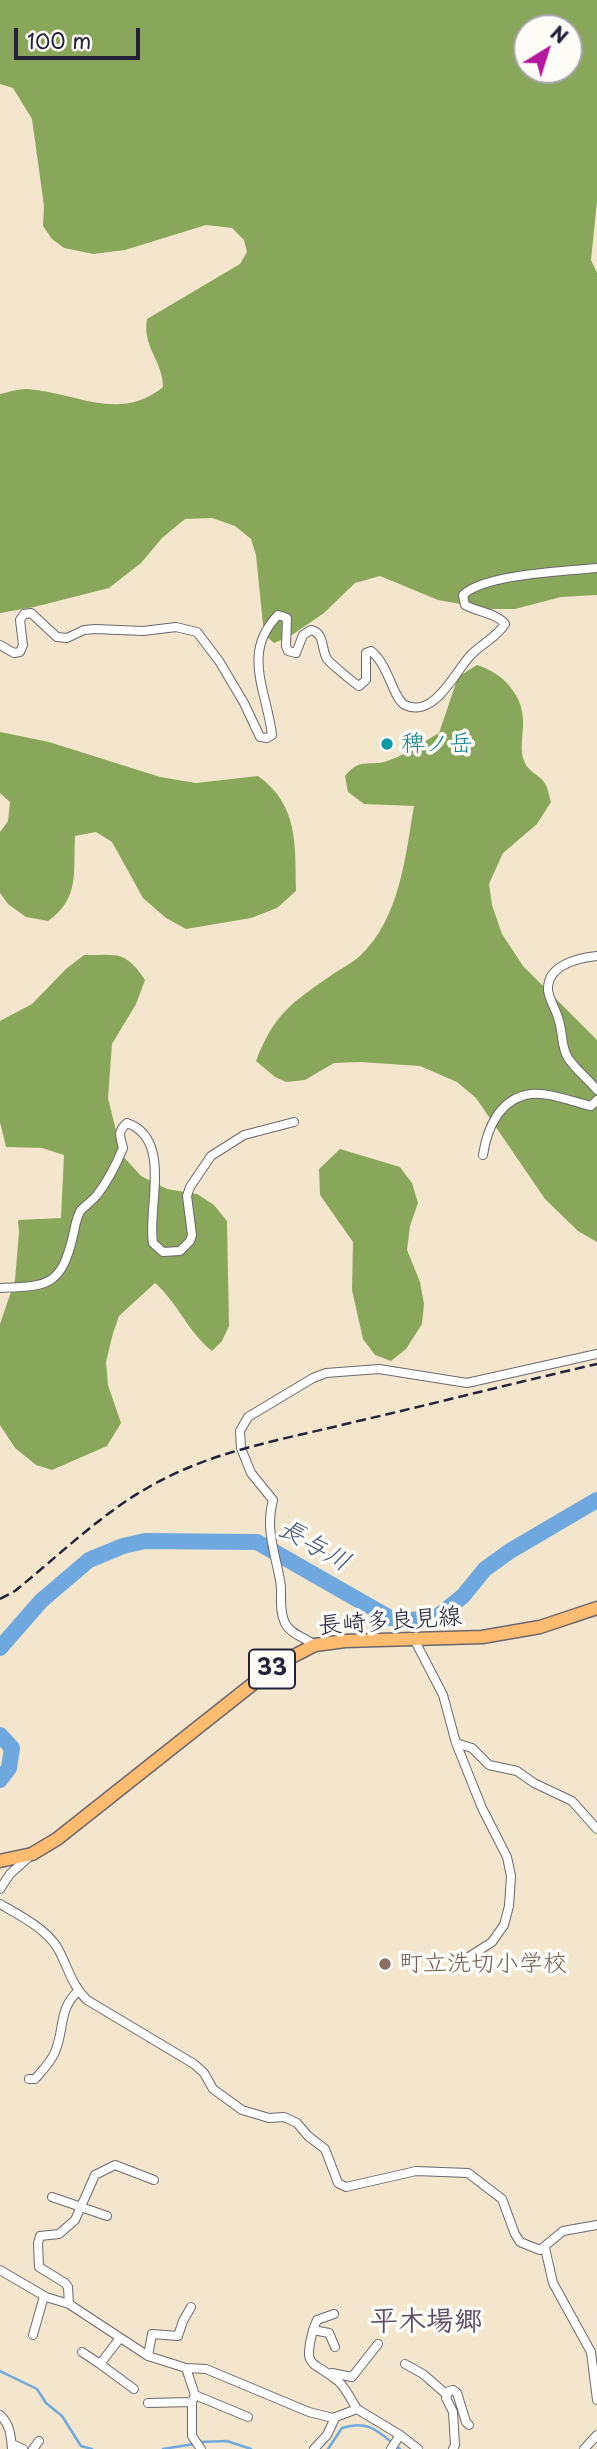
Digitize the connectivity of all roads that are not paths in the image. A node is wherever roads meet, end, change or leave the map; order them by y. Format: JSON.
{"nodes":[{"id":1,"x":597,"y":568,"type":"edge"},
{"id":2,"x":0,"y":645,"type":"edge"},
{"id":3,"x":597,"y":956,"type":"edge"},
{"id":4,"x":597,"y":1090,"type":"edge"},
{"id":5,"x":597,"y":1100,"type":"edge"},
{"id":6,"x":294,"y":1122,"type":"dead end"},
{"id":7,"x":484,"y":1155,"type":"dead end"},
{"id":8,"x":0,"y":1288,"type":"edge"},
{"id":9,"x":597,"y":1354,"type":"edge"},
{"id":10,"x":597,"y":1608,"type":"edge"},
{"id":11,"x":414,"y":1639,"type":"junction"},
{"id":12,"x":315,"y":1645,"type":"junction"},
{"id":13,"x":456,"y":1743,"type":"junction"},
{"id":14,"x":597,"y":1829,"type":"edge"},
{"id":15,"x":32,"y":1854,"type":"junction"},
{"id":16,"x":0,"y":1861,"type":"edge"},
{"id":17,"x":0,"y":1889,"type":"edge"},
{"id":18,"x":0,"y":1904,"type":"edge"},
{"id":19,"x":464,"y":1961,"type":"dead end"},
{"id":20,"x":78,"y":1991,"type":"junction"},
{"id":21,"x":29,"y":2079,"type":"dead end"},
{"id":22,"x":153,"y":2180,"type":"dead end"},
{"id":23,"x":52,"y":2197,"type":"dead end"},
{"id":24,"x":81,"y":2207,"type":"junction"},
{"id":25,"x":107,"y":2216,"type":"dead end"},
{"id":26,"x":597,"y":2225,"type":"edge"},
{"id":27,"x":545,"y":2248,"type":"junction"},
{"id":28,"x":0,"y":2270,"type":"edge"},
{"id":29,"x":44,"y":2296,"type":"junction"},
{"id":30,"x":69,"y":2304,"type":"junction"},
{"id":31,"x":191,"y":2307,"type":"dead end"},
{"id":32,"x":334,"y":2314,"type":"dead end"},
{"id":33,"x":313,"y":2330,"type":"junction"},
{"id":34,"x":33,"y":2335,"type":"dead end"},
{"id":35,"x":120,"y":2338,"type":"junction"},
{"id":36,"x":378,"y":2344,"type":"dead end"},
{"id":37,"x":335,"y":2347,"type":"dead end"},
{"id":38,"x":82,"y":2352,"type":"dead end"},
{"id":39,"x":148,"y":2356,"type":"junction"},
{"id":40,"x":100,"y":2364,"type":"junction"},
{"id":41,"x":405,"y":2364,"type":"dead end"},
{"id":42,"x":186,"y":2368,"type":"junction"},
{"id":43,"x":326,"y":2373,"type":"junction"},
{"id":44,"x":134,"y":2389,"type":"dead end"},
{"id":45,"x":446,"y":2394,"type":"junction"},
{"id":46,"x":193,"y":2399,"type":"junction"},
{"id":47,"x":597,"y":2400,"type":"edge"},
{"id":48,"x":148,"y":2403,"type":"dead end"},
{"id":49,"x":357,"y":2409,"type":"junction"},
{"id":50,"x":0,"y":2415,"type":"edge"},
{"id":51,"x":248,"y":2417,"type":"dead end"},
{"id":52,"x":335,"y":2418,"type":"junction"},
{"id":53,"x":469,"y":2425,"type":"dead end"},
{"id":54,"x":597,"y":2435,"type":"edge"},
{"id":55,"x":399,"y":2437,"type":"junction"},
{"id":56,"x":39,"y":2441,"type":"dead end"},
{"id":57,"x":12,"y":2446,"type":"edge"},
{"id":58,"x":23,"y":2449,"type":"edge"},
{"id":59,"x":33,"y":2449,"type":"edge"},
{"id":60,"x":200,"y":2449,"type":"edge"},
{"id":61,"x":314,"y":2449,"type":"edge"},
{"id":62,"x":391,"y":2449,"type":"edge"},
{"id":63,"x":418,"y":2449,"type":"edge"},
{"id":64,"x":453,"y":2449,"type":"edge"},
{"id":65,"x":584,"y":2449,"type":"edge"}],
"edges":[{"from":1,"to":2,"type":"street"},
{"from":3,"to":4,"type":"street"},
{"from":5,"to":7,"type":"street"},
{"from":6,"to":8,"type":"street"},
{"from":9,"to":12,"type":"street"},
{"from":10,"to":11,"type":"main road","name":"長崎多良見線","number":"33"},
{"from":11,"to":12,"type":"main road","name":"長崎多良見線","number":"33"},
{"from":11,"to":13,"type":"street"},
{"from":12,"to":15,"type":"main road","name":"長崎多良見線","number":"33"},
{"from":13,"to":14,"type":"street"},
{"from":13,"to":19,"type":"street"},
{"from":15,"to":16,"type":"main road","name":"長崎多良見線","number":"33"},
{"from":15,"to":17,"type":"street"},
{"from":18,"to":20,"type":"street"},
{"from":20,"to":21,"type":"street"},
{"from":20,"to":27,"type":"street"},
{"from":22,"to":24,"type":"street"},
{"from":23,"to":24,"type":"street"},
{"from":24,"to":25,"type":"street"},
{"from":24,"to":30,"type":"street"},
{"from":26,"to":27,"type":"street"},
{"from":27,"to":47,"type":"street"},
{"from":28,"to":29,"type":"street"},
{"from":29,"to":30,"type":"street"},
{"from":29,"to":34,"type":"street"},
{"from":30,"to":35,"type":"street"},
{"from":31,"to":39,"type":"street"},
{"from":32,"to":33,"type":"street"},
{"from":33,"to":37,"type":"street"},
{"from":33,"to":43,"type":"street"},
{"from":35,"to":39,"type":"street"},
{"from":35,"to":40,"type":"street"},
{"from":36,"to":43,"type":"street"},
{"from":38,"to":40,"type":"street"},
{"from":39,"to":42,"type":"street"},
{"from":40,"to":44,"type":"street"},
{"from":41,"to":45,"type":"street"},
{"from":42,"to":46,"type":"street"},
{"from":42,"to":52,"type":"street"},
{"from":43,"to":49,"type":"street"},
{"from":45,"to":53,"type":"street"},
{"from":45,"to":64,"type":"street"},
{"from":46,"to":48,"type":"street"},
{"from":46,"to":51,"type":"street"},
{"from":46,"to":60,"type":"street"},
{"from":49,"to":52,"type":"street"},
{"from":49,"to":55,"type":"street"},
{"from":50,"to":57,"type":"street"},
{"from":52,"to":61,"type":"street"},
{"from":54,"to":65,"type":"street"},
{"from":55,"to":62,"type":"street"},
{"from":55,"to":63,"type":"street"},
{"from":56,"to":59,"type":"street"},
{"from":57,"to":58,"type":"street"}]}
